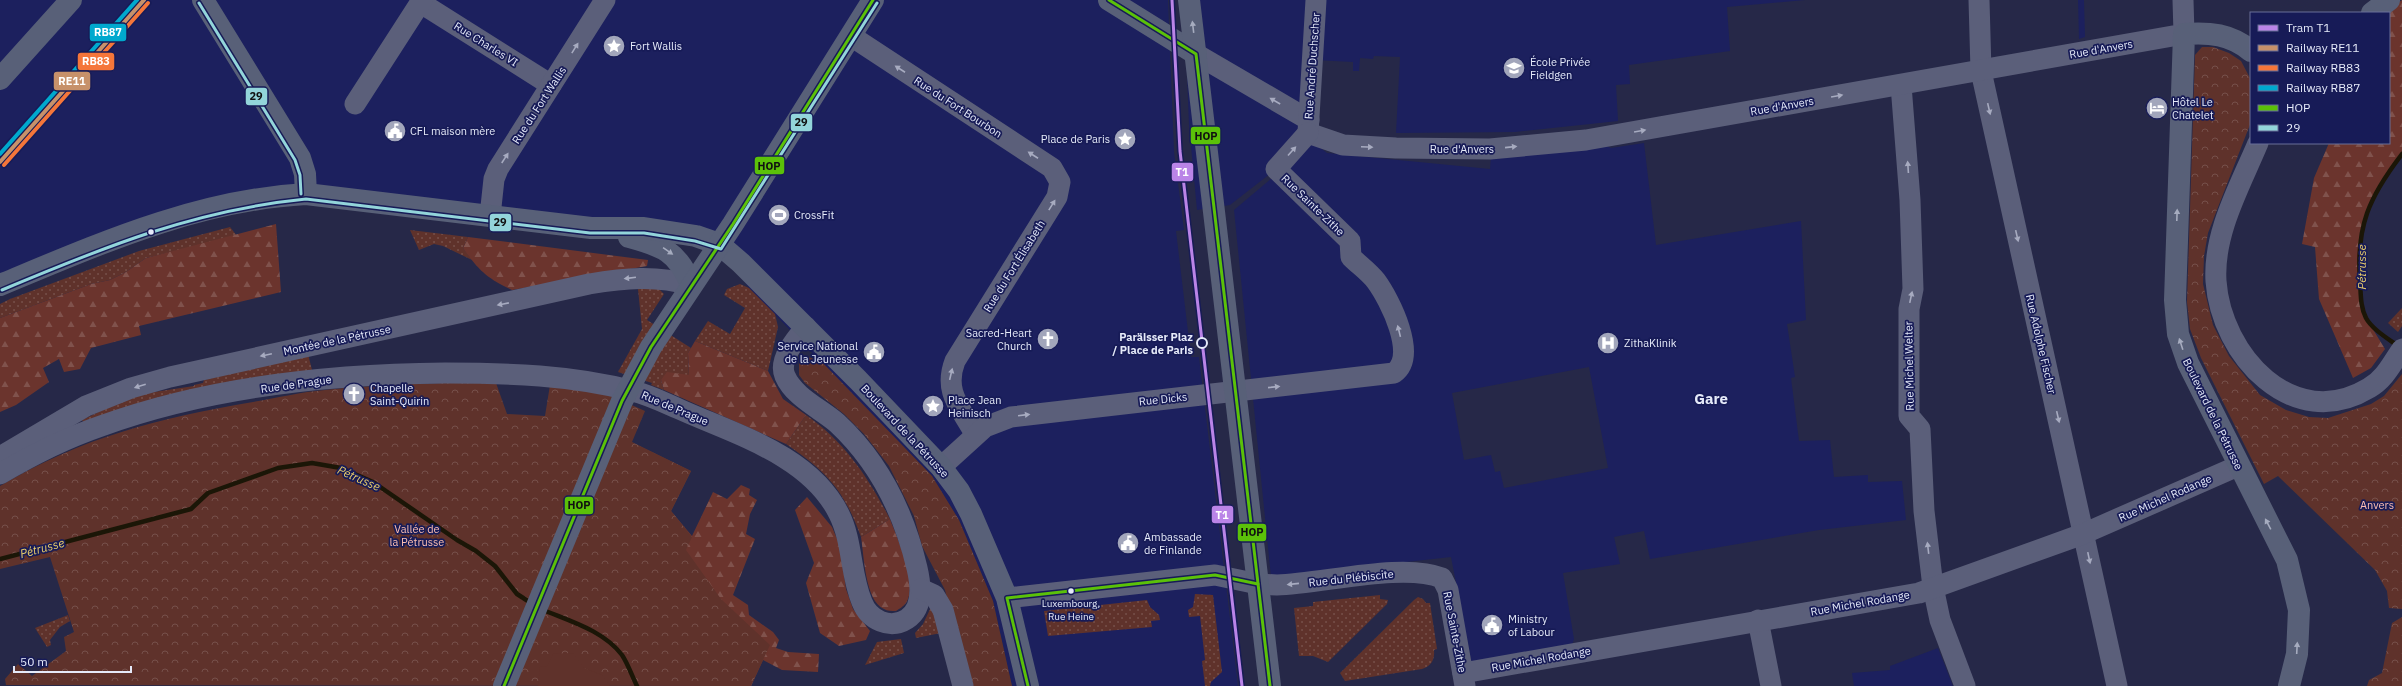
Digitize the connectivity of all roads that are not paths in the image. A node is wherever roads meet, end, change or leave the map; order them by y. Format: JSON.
{"nodes":[{"id":1,"x":204,"y":0,"type":"edge"},
{"id":2,"x":605,"y":0,"type":"edge"},
{"id":3,"x":873,"y":0,"type":"edge"},
{"id":4,"x":1109,"y":0,"type":"edge"},
{"id":5,"x":1190,"y":0,"type":"edge"},
{"id":6,"x":1316,"y":0,"type":"edge"},
{"id":7,"x":1978,"y":0,"type":"edge"},
{"id":8,"x":2183,"y":0,"type":"edge"},
{"id":9,"x":2388,"y":0,"type":"edge"},
{"id":10,"x":69,"y":1,"type":"edge"},
{"id":11,"x":421,"y":1,"type":"edge"},
{"id":12,"x":2373,"y":12,"type":"edge"},
{"id":13,"x":2184,"y":34,"type":"junction"},
{"id":14,"x":851,"y":36,"type":"junction"},
{"id":15,"x":2250,"y":50,"type":"edge"},
{"id":16,"x":1196,"y":54,"type":"junction"},
{"id":17,"x":1981,"y":71,"type":"junction"},
{"id":18,"x":0,"y":79,"type":"edge"},
{"id":19,"x":551,"y":85,"type":"junction"},
{"id":20,"x":1901,"y":85,"type":"junction"},
{"id":21,"x":355,"y":104,"type":"dead end"},
{"id":22,"x":1308,"y":127,"type":"junction"},
{"id":23,"x":2258,"y":144,"type":"edge"},
{"id":24,"x":1060,"y":182,"type":"joint"},
{"id":25,"x":306,"y":194,"type":"junction"},
{"id":26,"x":490,"y":216,"type":"junction"},
{"id":27,"x":591,"y":228,"type":"junction"},
{"id":28,"x":719,"y":244,"type":"junction"},
{"id":29,"x":0,"y":285,"type":"edge"},
{"id":30,"x":691,"y":285,"type":"junction"},
{"id":31,"x":806,"y":327,"type":"junction"},
{"id":32,"x":2399,"y":353,"type":"edge"},
{"id":33,"x":1401,"y":368,"type":"joint"},
{"id":34,"x":1236,"y":391,"type":"junction"},
{"id":35,"x":975,"y":434,"type":"junction"},
{"id":36,"x":0,"y":457,"type":"edge"},
{"id":37,"x":941,"y":466,"type":"junction"},
{"id":38,"x":2238,"y":466,"type":"junction"},
{"id":39,"x":0,"y":474,"type":"edge"},
{"id":40,"x":2083,"y":534,"type":"junction"},
{"id":41,"x":1442,"y":578,"type":"joint"},
{"id":42,"x":1258,"y":584,"type":"junction"},
{"id":43,"x":1933,"y":587,"type":"junction"},
{"id":44,"x":921,"y":590,"type":"junction"},
{"id":45,"x":1007,"y":598,"type":"junction"},
{"id":46,"x":1758,"y":620,"type":"junction"},
{"id":47,"x":1464,"y":680,"type":"edge"},
{"id":48,"x":504,"y":686,"type":"edge"},
{"id":49,"x":963,"y":686,"type":"edge"},
{"id":50,"x":1028,"y":686,"type":"edge"},
{"id":51,"x":1270,"y":686,"type":"edge"},
{"id":52,"x":1771,"y":686,"type":"edge"},
{"id":53,"x":1965,"y":686,"type":"edge"},
{"id":54,"x":2117,"y":686,"type":"edge"},
{"id":55,"x":2289,"y":686,"type":"edge"}],
"edges":[{"from":1,"to":25,"type":"main road"},
{"from":19,"to":2,"type":"street","name":"Rue du Fort Wallis","one_way":true},
{"from":3,"to":14,"type":"main road"},
{"from":4,"to":16,"type":"main road"},
{"from":16,"to":5,"type":"main road","one_way":true},
{"from":6,"to":22,"type":"street","name":"Rue André Duchscher"},
{"from":7,"to":17,"type":"street","name":"Rue Adolphe Fischer"},
{"from":8,"to":13,"type":"street"},
{"from":9,"to":12,"type":"main road"},
{"from":10,"to":18,"type":"main road"},
{"from":11,"to":19,"type":"street","name":"Rue Charles VI"},
{"from":11,"to":21,"type":"street"},
{"from":13,"to":15,"type":"main road","name":"Rue d'Anvers"},
{"from":13,"to":17,"type":"street","name":"Rue d'Anvers"},
{"from":38,"to":13,"type":"main road","name":"Boulevard de la Pétrusse","one_way":true},
{"from":24,"to":14,"type":"street","name":"Rue du Fort Bourbon","one_way":true},
{"from":14,"to":28,"type":"main road"},
{"from":22,"to":16,"type":"street","name":"Rue d'Anvers","one_way":true},
{"from":16,"to":34,"type":"main road"},
{"from":17,"to":20,"type":"street","name":"Rue d'Anvers"},
{"from":17,"to":40,"type":"street","name":"Rue Adolphe Fischer","one_way":true},
{"from":26,"to":19,"type":"street","name":"Rue du Fort Wallis","one_way":true},
{"from":22,"to":20,"type":"street","name":"Rue d'Anvers","one_way":true},
{"from":43,"to":20,"type":"street","name":"Rue Michel Welter","one_way":true},
{"from":33,"to":22,"type":"street","name":"Rue Sainte-Zithe","one_way":true},
{"from":23,"to":32,"type":"street"},
{"from":35,"to":24,"type":"street","name":"Rue du Fort Élisabeth","one_way":true},
{"from":25,"to":26,"type":"main road"},
{"from":25,"to":29,"type":"main road"},
{"from":26,"to":27,"type":"main road"},
{"from":27,"to":28,"type":"main road"},
{"from":27,"to":30,"type":"main road","one_way":true},
{"from":28,"to":30,"type":"main road"},
{"from":28,"to":31,"type":"main road","name":"Boulevard de la Pétrusse"},
{"from":30,"to":36,"type":"street","name":"Montée de la Pétrusse","one_way":true},
{"from":30,"to":48,"type":"main road"},
{"from":31,"to":37,"type":"main road","name":"Boulevard de la Pétrusse"},
{"from":31,"to":44,"type":"street","name":"Rue de Prague"},
{"from":34,"to":33,"type":"street","name":"Rue Dicks","one_way":true},
{"from":35,"to":34,"type":"street","name":"Rue Dicks","one_way":true},
{"from":34,"to":42,"type":"main road"},
{"from":35,"to":37,"type":"street","name":"Rue Dicks"},
{"from":37,"to":45,"type":"main road","name":"Boulevard de la Pétrusse"},
{"from":38,"to":40,"type":"street","name":"Rue Michel Rodange"},
{"from":55,"to":38,"type":"main road","name":"Boulevard de la Pétrusse","one_way":true},
{"from":39,"to":44,"type":"street","name":"Rue de Prague"},
{"from":40,"to":43,"type":"street","name":"Rue Michel Rodange"},
{"from":40,"to":54,"type":"street","name":"Rue Adolphe Fischer","one_way":true},
{"from":41,"to":42,"type":"street","name":"Rue du Plébiscite","one_way":true},
{"from":41,"to":47,"type":"street","name":"Rue Sainte-Zithe"},
{"from":42,"to":45,"type":"street","name":"Rue du Plébiscite"},
{"from":42,"to":51,"type":"main road"},
{"from":43,"to":46,"type":"street","name":"Rue Michel Rodange"},
{"from":43,"to":53,"type":"street","name":"Rue Michel Welter"},
{"from":44,"to":49,"type":"street"},
{"from":45,"to":50,"type":"main road","name":"Boulevard de la Pétrusse"},
{"from":46,"to":47,"type":"street","name":"Rue Michel Rodange"},
{"from":46,"to":52,"type":"street"}]}
